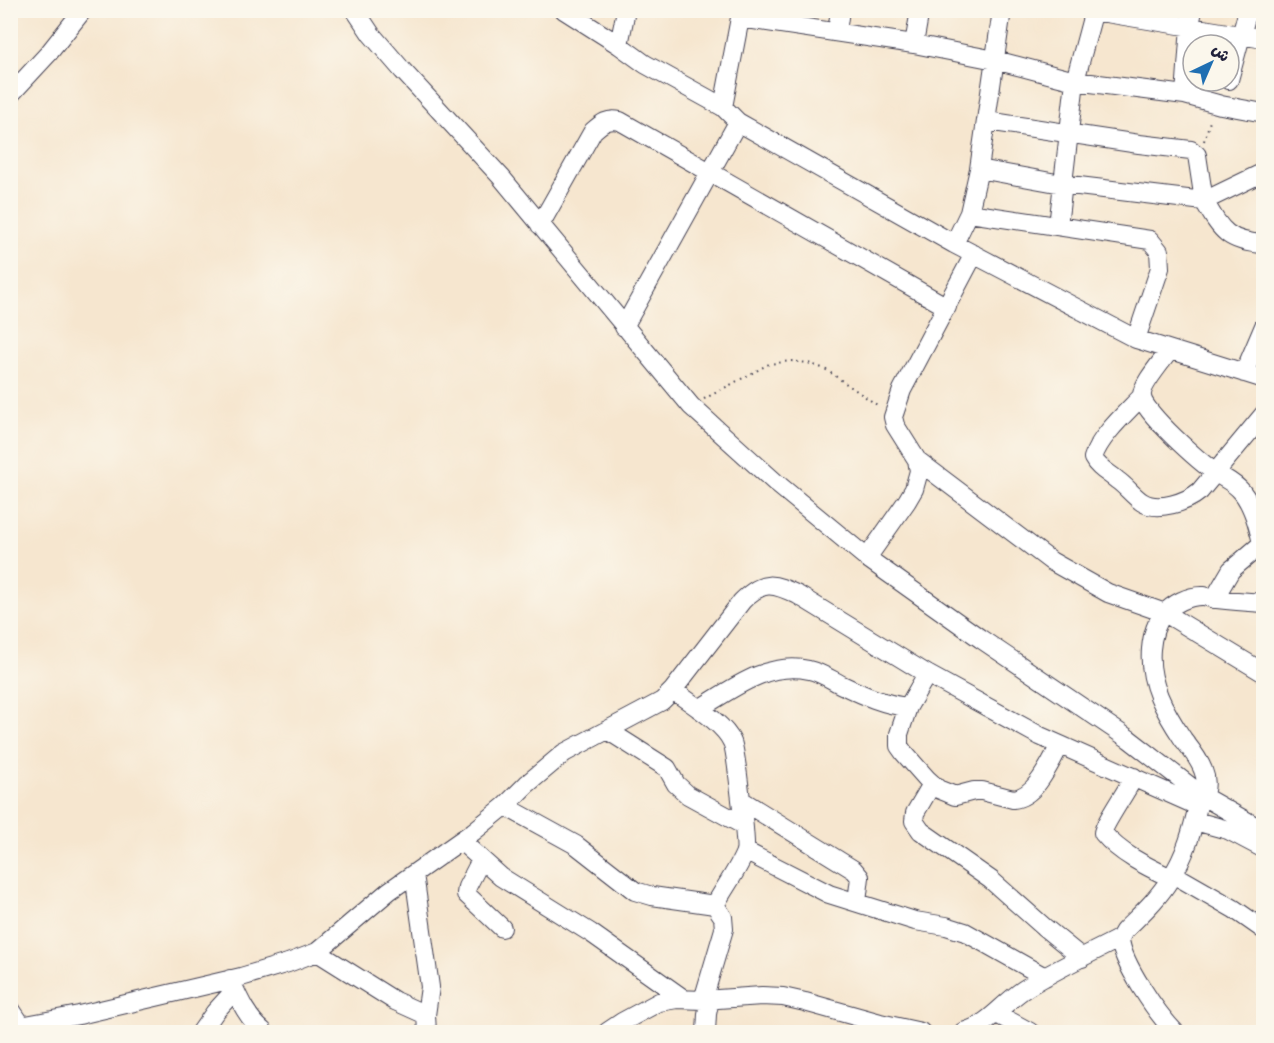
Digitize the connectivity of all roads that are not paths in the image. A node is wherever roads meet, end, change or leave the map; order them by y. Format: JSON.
{"nodes":[{"id":1,"x":83,"y":10,"type":"edge"},
{"id":2,"x":355,"y":10,"type":"edge"},
{"id":3,"x":564,"y":10,"type":"edge"},
{"id":4,"x":626,"y":10,"type":"edge"},
{"id":5,"x":840,"y":10,"type":"edge"},
{"id":6,"x":920,"y":10,"type":"edge"},
{"id":7,"x":1002,"y":10,"type":"edge"},
{"id":8,"x":1248,"y":10,"type":"edge"},
{"id":9,"x":1092,"y":11,"type":"edge"},
{"id":10,"x":740,"y":14,"type":"edge"},
{"id":11,"x":1192,"y":18,"type":"edge"},
{"id":12,"x":837,"y":32,"type":"junction"},
{"id":13,"x":1242,"y":37,"type":"junction"},
{"id":14,"x":1263,"y":39,"type":"edge"},
{"id":15,"x":1241,"y":40,"type":"edge"},
{"id":16,"x":914,"y":44,"type":"junction"},
{"id":17,"x":619,"y":45,"type":"junction"},
{"id":18,"x":995,"y":60,"type":"junction"},
{"id":19,"x":1076,"y":81,"type":"junction"},
{"id":20,"x":1223,"y":93,"type":"edge"},
{"id":21,"x":1185,"y":94,"type":"junction"},
{"id":22,"x":10,"y":95,"type":"edge"},
{"id":23,"x":1218,"y":104,"type":"junction"},
{"id":24,"x":723,"y":107,"type":"junction"},
{"id":25,"x":1263,"y":113,"type":"edge"},
{"id":26,"x":987,"y":121,"type":"junction"},
{"id":27,"x":738,"y":122,"type":"junction"},
{"id":28,"x":1069,"y":132,"type":"junction"},
{"id":29,"x":980,"y":169,"type":"junction"},
{"id":30,"x":709,"y":172,"type":"junction"},
{"id":31,"x":1263,"y":172,"type":"edge"},
{"id":32,"x":1062,"y":184,"type":"junction"},
{"id":33,"x":1204,"y":201,"type":"junction"},
{"id":34,"x":969,"y":213,"type":"junction"},
{"id":35,"x":540,"y":225,"type":"junction"},
{"id":36,"x":1058,"y":226,"type":"junction"},
{"id":37,"x":954,"y":244,"type":"junction"},
{"id":38,"x":1263,"y":244,"type":"edge"},
{"id":39,"x":974,"y":254,"type":"junction"},
{"id":40,"x":947,"y":307,"type":"junction"},
{"id":41,"x":1263,"y":326,"type":"edge"},
{"id":42,"x":624,"y":327,"type":"junction"},
{"id":43,"x":1136,"y":339,"type":"junction"},
{"id":44,"x":1170,"y":350,"type":"junction"},
{"id":45,"x":1244,"y":373,"type":"junction"},
{"id":46,"x":1263,"y":379,"type":"edge"},
{"id":47,"x":1142,"y":396,"type":"junction"},
{"id":48,"x":1263,"y":414,"type":"edge"},
{"id":49,"x":917,"y":460,"type":"junction"},
{"id":50,"x":1215,"y":472,"type":"junction"},
{"id":51,"x":1263,"y":543,"type":"edge"},
{"id":52,"x":867,"y":558,"type":"junction"},
{"id":53,"x":1214,"y":599,"type":"junction"},
{"id":54,"x":1263,"y":603,"type":"edge"},
{"id":55,"x":1165,"y":613,"type":"junction"},
{"id":56,"x":1263,"y":673,"type":"edge"},
{"id":57,"x":927,"y":674,"type":"junction"},
{"id":58,"x":673,"y":690,"type":"junction"},
{"id":59,"x":908,"y":707,"type":"junction"},
{"id":60,"x":699,"y":710,"type":"junction"},
{"id":61,"x":607,"y":730,"type":"junction"},
{"id":62,"x":1060,"y":745,"type":"junction"},
{"id":63,"x":1134,"y":777,"type":"junction"},
{"id":64,"x":932,"y":784,"type":"junction"},
{"id":65,"x":1201,"y":799,"type":"junction"},
{"id":66,"x":741,"y":800,"type":"junction"},
{"id":67,"x":505,"y":806,"type":"junction"},
{"id":68,"x":1195,"y":821,"type":"junction"},
{"id":69,"x":743,"y":825,"type":"junction"},
{"id":70,"x":1262,"y":828,"type":"edge"},
{"id":71,"x":460,"y":841,"type":"junction"},
{"id":72,"x":1263,"y":849,"type":"edge"},
{"id":73,"x":745,"y":850,"type":"junction"},
{"id":74,"x":480,"y":860,"type":"junction"},
{"id":75,"x":414,"y":874,"type":"junction"},
{"id":76,"x":1172,"y":876,"type":"junction"},
{"id":77,"x":857,"y":902,"type":"junction"},
{"id":78,"x":715,"y":905,"type":"junction"},
{"id":79,"x":502,"y":928,"type":"dead end"},
{"id":80,"x":1263,"y":930,"type":"edge"},
{"id":81,"x":1120,"y":938,"type":"junction"},
{"id":82,"x":317,"y":952,"type":"junction"},
{"id":83,"x":1083,"y":958,"type":"junction"},
{"id":84,"x":1045,"y":977,"type":"junction"},
{"id":85,"x":233,"y":985,"type":"junction"},
{"id":86,"x":684,"y":999,"type":"junction"},
{"id":87,"x":706,"y":999,"type":"junction"},
{"id":88,"x":10,"y":1008,"type":"edge"},
{"id":89,"x":997,"y":1014,"type":"junction"},
{"id":90,"x":427,"y":1024,"type":"edge"},
{"id":91,"x":16,"y":1027,"type":"edge"},
{"id":92,"x":982,"y":1029,"type":"edge"},
{"id":93,"x":201,"y":1032,"type":"edge"},
{"id":94,"x":264,"y":1032,"type":"edge"},
{"id":95,"x":607,"y":1032,"type":"edge"},
{"id":96,"x":706,"y":1032,"type":"edge"},
{"id":97,"x":921,"y":1032,"type":"edge"},
{"id":98,"x":963,"y":1032,"type":"edge"},
{"id":99,"x":1030,"y":1032,"type":"edge"},
{"id":100,"x":1175,"y":1032,"type":"edge"}],
"edges":[{"from":1,"to":22,"type":"street"},
{"from":2,"to":35,"type":"street"},
{"from":3,"to":17,"type":"street"},
{"from":4,"to":17,"type":"street"},
{"from":5,"to":12,"type":"street"},
{"from":6,"to":16,"type":"street"},
{"from":7,"to":18,"type":"street"},
{"from":8,"to":13,"type":"street"},
{"from":9,"to":11,"type":"street"},
{"from":9,"to":19,"type":"street"},
{"from":10,"to":12,"type":"street"},
{"from":10,"to":24,"type":"street"},
{"from":11,"to":13,"type":"street"},
{"from":11,"to":21,"type":"street"},
{"from":12,"to":16,"type":"street"},
{"from":13,"to":14,"type":"street"},
{"from":13,"to":15,"type":"street"},
{"from":16,"to":18,"type":"street"},
{"from":17,"to":24,"type":"street"},
{"from":18,"to":19,"type":"street"},
{"from":18,"to":26,"type":"street"},
{"from":19,"to":21,"type":"street"},
{"from":19,"to":28,"type":"street"},
{"from":20,"to":23,"type":"street"},
{"from":21,"to":23,"type":"street"},
{"from":23,"to":25,"type":"street"},
{"from":24,"to":27,"type":"street"},
{"from":26,"to":28,"type":"street"},
{"from":26,"to":29,"type":"street"},
{"from":27,"to":30,"type":"street"},
{"from":27,"to":37,"type":"street"},
{"from":28,"to":32,"type":"street"},
{"from":28,"to":33,"type":"street"},
{"from":29,"to":32,"type":"street"},
{"from":29,"to":34,"type":"street"},
{"from":30,"to":35,"type":"street"},
{"from":30,"to":40,"type":"street"},
{"from":30,"to":42,"type":"street"},
{"from":31,"to":33,"type":"street"},
{"from":32,"to":33,"type":"street"},
{"from":32,"to":36,"type":"street"},
{"from":33,"to":38,"type":"street"},
{"from":34,"to":36,"type":"street"},
{"from":34,"to":37,"type":"street"},
{"from":35,"to":42,"type":"street"},
{"from":36,"to":43,"type":"street"},
{"from":37,"to":39,"type":"street"},
{"from":39,"to":40,"type":"street"},
{"from":39,"to":43,"type":"street"},
{"from":40,"to":49,"type":"street"},
{"from":41,"to":45,"type":"street"},
{"from":42,"to":52,"type":"street"},
{"from":43,"to":44,"type":"street"},
{"from":44,"to":45,"type":"street"},
{"from":44,"to":47,"type":"street"},
{"from":45,"to":46,"type":"street"},
{"from":47,"to":50,"type":"street"},
{"from":47,"to":50,"type":"street"},
{"from":48,"to":50,"type":"street"},
{"from":49,"to":52,"type":"street"},
{"from":49,"to":55,"type":"street"},
{"from":50,"to":51,"type":"street"},
{"from":51,"to":53,"type":"street"},
{"from":52,"to":65,"type":"street"},
{"from":53,"to":54,"type":"street"},
{"from":53,"to":55,"type":"street"},
{"from":55,"to":56,"type":"street"},
{"from":55,"to":65,"type":"street"},
{"from":57,"to":58,"type":"street"},
{"from":57,"to":59,"type":"street"},
{"from":57,"to":62,"type":"street"},
{"from":58,"to":60,"type":"street"},
{"from":58,"to":61,"type":"street"},
{"from":59,"to":60,"type":"street"},
{"from":59,"to":64,"type":"street"},
{"from":60,"to":66,"type":"street"},
{"from":61,"to":67,"type":"street"},
{"from":61,"to":69,"type":"street"},
{"from":62,"to":63,"type":"street"},
{"from":62,"to":64,"type":"street"},
{"from":63,"to":65,"type":"street"},
{"from":63,"to":76,"type":"street"},
{"from":64,"to":83,"type":"street"},
{"from":65,"to":68,"type":"street"},
{"from":65,"to":70,"type":"street"},
{"from":66,"to":69,"type":"street"},
{"from":66,"to":77,"type":"street"},
{"from":67,"to":71,"type":"street"},
{"from":67,"to":78,"type":"street"},
{"from":68,"to":72,"type":"street"},
{"from":68,"to":76,"type":"street"},
{"from":69,"to":73,"type":"street"},
{"from":71,"to":74,"type":"street"},
{"from":71,"to":75,"type":"street"},
{"from":73,"to":77,"type":"street"},
{"from":73,"to":78,"type":"street"},
{"from":74,"to":79,"type":"street"},
{"from":74,"to":86,"type":"street"},
{"from":75,"to":82,"type":"street"},
{"from":75,"to":90,"type":"street"},
{"from":76,"to":80,"type":"street"},
{"from":76,"to":81,"type":"street"},
{"from":77,"to":84,"type":"street"},
{"from":78,"to":87,"type":"street"},
{"from":81,"to":83,"type":"street"},
{"from":81,"to":100,"type":"street"},
{"from":82,"to":85,"type":"street"},
{"from":82,"to":90,"type":"street"},
{"from":83,"to":84,"type":"street"},
{"from":84,"to":89,"type":"street"},
{"from":85,"to":91,"type":"street"},
{"from":85,"to":93,"type":"street"},
{"from":85,"to":94,"type":"street"},
{"from":86,"to":87,"type":"street"},
{"from":86,"to":95,"type":"street"},
{"from":87,"to":96,"type":"street"},
{"from":87,"to":97,"type":"street"},
{"from":88,"to":91,"type":"street"},
{"from":89,"to":92,"type":"street"},
{"from":89,"to":99,"type":"street"},
{"from":92,"to":98,"type":"street"}]}
